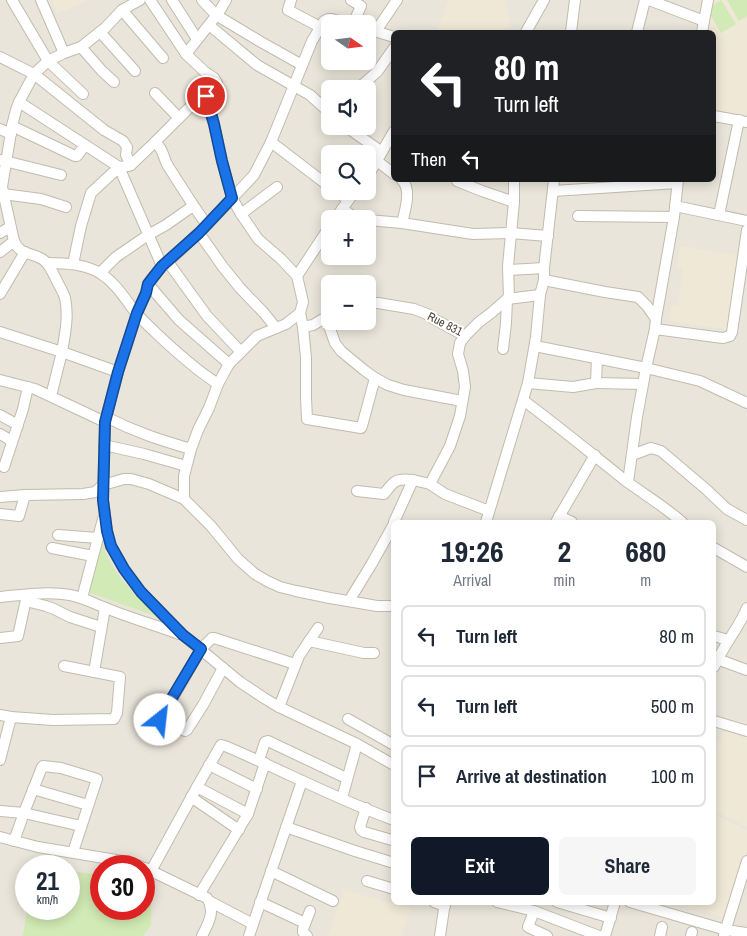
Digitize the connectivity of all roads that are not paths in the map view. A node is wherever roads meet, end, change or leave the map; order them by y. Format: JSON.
{"nodes":[{"id":1,"x":12,"y":0,"type":"edge"},
{"id":2,"x":41,"y":0,"type":"edge"},
{"id":3,"x":140,"y":0,"type":"edge"},
{"id":4,"x":150,"y":0,"type":"edge"},
{"id":5,"x":172,"y":0,"type":"edge"},
{"id":6,"x":202,"y":0,"type":"edge"},
{"id":7,"x":226,"y":0,"type":"edge"},
{"id":8,"x":291,"y":0,"type":"edge"},
{"id":9,"x":351,"y":0,"type":"edge"},
{"id":10,"x":397,"y":0,"type":"edge"},
{"id":11,"x":544,"y":0,"type":"edge"},
{"id":12,"x":575,"y":0,"type":"edge"},
{"id":13,"x":647,"y":0,"type":"edge"},
{"id":14,"x":708,"y":0,"type":"edge"},
{"id":15,"x":661,"y":2,"type":"edge"},
{"id":16,"x":362,"y":3,"type":"edge"},
{"id":17,"x":122,"y":10,"type":"junction"},
{"id":18,"x":216,"y":15,"type":"junction"},
{"id":19,"x":357,"y":15,"type":"edge"},
{"id":20,"x":704,"y":21,"type":"junction"},
{"id":21,"x":209,"y":25,"type":"junction"},
{"id":22,"x":376,"y":25,"type":"edge"},
{"id":23,"x":320,"y":27,"type":"joint"},
{"id":24,"x":527,"y":30,"type":"edge"},
{"id":25,"x":571,"y":30,"type":"edge"},
{"id":26,"x":638,"y":30,"type":"edge"},
{"id":27,"x":702,"y":30,"type":"edge"},
{"id":28,"x":376,"y":31,"type":"edge"},
{"id":29,"x":100,"y":32,"type":"junction"},
{"id":30,"x":391,"y":36,"type":"edge"},
{"id":31,"x":197,"y":40,"type":"junction"},
{"id":32,"x":81,"y":48,"type":"junction"},
{"id":33,"x":391,"y":52,"type":"edge"},
{"id":34,"x":64,"y":53,"type":"junction"},
{"id":35,"x":186,"y":54,"type":"junction"},
{"id":36,"x":0,"y":58,"type":"edge"},
{"id":37,"x":163,"y":58,"type":"dead end"},
{"id":38,"x":48,"y":61,"type":"junction"},
{"id":39,"x":302,"y":65,"type":"junction"},
{"id":40,"x":134,"y":71,"type":"dead end"},
{"id":41,"x":34,"y":74,"type":"junction"},
{"id":42,"x":368,"y":80,"type":"edge"},
{"id":43,"x":114,"y":82,"type":"dead end"},
{"id":44,"x":294,"y":85,"type":"junction"},
{"id":45,"x":155,"y":93,"type":"dead end"},
{"id":46,"x":82,"y":94,"type":"dead end"},
{"id":47,"x":206,"y":96,"type":"junction"},
{"id":48,"x":19,"y":102,"type":"junction"},
{"id":49,"x":321,"y":105,"type":"edge"},
{"id":50,"x":716,"y":116,"type":"edge"},
{"id":51,"x":179,"y":118,"type":"junction"},
{"id":52,"x":743,"y":121,"type":"edge"},
{"id":53,"x":0,"y":129,"type":"edge"},
{"id":54,"x":12,"y":130,"type":"junction"},
{"id":55,"x":356,"y":135,"type":"edge"},
{"id":56,"x":391,"y":136,"type":"edge"},
{"id":57,"x":155,"y":142,"type":"junction"},
{"id":58,"x":271,"y":142,"type":"junction"},
{"id":59,"x":85,"y":145,"type":"junction"},
{"id":60,"x":4,"y":148,"type":"edge"},
{"id":61,"x":380,"y":156,"type":"junction"},
{"id":62,"x":3,"y":160,"type":"edge"},
{"id":63,"x":376,"y":163,"type":"edge"},
{"id":64,"x":131,"y":165,"type":"junction"},
{"id":65,"x":119,"y":167,"type":"junction"},
{"id":66,"x":391,"y":170,"type":"edge"},
{"id":67,"x":61,"y":175,"type":"dead end"},
{"id":68,"x":1,"y":179,"type":"edge"},
{"id":69,"x":321,"y":180,"type":"edge"},
{"id":70,"x":405,"y":182,"type":"edge"},
{"id":71,"x":460,"y":182,"type":"edge"},
{"id":72,"x":514,"y":182,"type":"edge"},
{"id":73,"x":554,"y":182,"type":"edge"},
{"id":74,"x":678,"y":182,"type":"edge"},
{"id":75,"x":277,"y":187,"type":"dead end"},
{"id":76,"x":553,"y":191,"type":"junction"},
{"id":77,"x":3,"y":194,"type":"junction"},
{"id":78,"x":232,"y":198,"type":"junction"},
{"id":79,"x":348,"y":200,"type":"edge"},
{"id":80,"x":514,"y":202,"type":"junction"},
{"id":81,"x":193,"y":206,"type":"junction"},
{"id":82,"x":675,"y":206,"type":"junction"},
{"id":83,"x":66,"y":207,"type":"dead end"},
{"id":84,"x":342,"y":208,"type":"joint"},
{"id":85,"x":344,"y":210,"type":"edge"},
{"id":86,"x":241,"y":214,"type":"junction"},
{"id":87,"x":718,"y":215,"type":"junction"},
{"id":88,"x":578,"y":216,"type":"dead end"},
{"id":89,"x":674,"y":217,"type":"junction"},
{"id":90,"x":376,"y":220,"type":"edge"},
{"id":91,"x":747,"y":221,"type":"edge"},
{"id":92,"x":402,"y":222,"type":"junction"},
{"id":93,"x":207,"y":225,"type":"junction"},
{"id":94,"x":10,"y":227,"type":"junction"},
{"id":95,"x":747,"y":230,"type":"edge"},
{"id":96,"x":0,"y":233,"type":"edge"},
{"id":97,"x":199,"y":233,"type":"junction"},
{"id":98,"x":510,"y":233,"type":"junction"},
{"id":99,"x":148,"y":235,"type":"junction"},
{"id":100,"x":548,"y":236,"type":"junction"},
{"id":101,"x":321,"y":240,"type":"edge"},
{"id":102,"x":14,"y":241,"type":"junction"},
{"id":103,"x":0,"y":252,"type":"edge"},
{"id":104,"x":26,"y":252,"type":"junction"},
{"id":105,"x":48,"y":264,"type":"junction"},
{"id":106,"x":73,"y":264,"type":"junction"},
{"id":107,"x":165,"y":264,"type":"junction"},
{"id":108,"x":544,"y":268,"type":"junction"},
{"id":109,"x":509,"y":270,"type":"junction"},
{"id":110,"x":100,"y":273,"type":"junction"},
{"id":111,"x":297,"y":276,"type":"junction"},
{"id":112,"x":544,"y":280,"type":"junction"},
{"id":113,"x":148,"y":284,"type":"junction"},
{"id":114,"x":0,"y":294,"type":"edge"},
{"id":115,"x":540,"y":295,"type":"junction"},
{"id":116,"x":508,"y":298,"type":"junction"},
{"id":117,"x":376,"y":304,"type":"edge"},
{"id":118,"x":137,"y":313,"type":"junction"},
{"id":119,"x":300,"y":313,"type":"junction"},
{"id":120,"x":321,"y":321,"type":"edge"},
{"id":121,"x":656,"y":324,"type":"junction"},
{"id":122,"x":303,"y":327,"type":"junction"},
{"id":123,"x":276,"y":328,"type":"junction"},
{"id":124,"x":330,"y":330,"type":"edge"},
{"id":125,"x":0,"y":332,"type":"edge"},
{"id":126,"x":465,"y":336,"type":"junction"},
{"id":127,"x":535,"y":346,"type":"junction"},
{"id":128,"x":503,"y":349,"type":"dead end"},
{"id":129,"x":62,"y":352,"type":"junction"},
{"id":130,"x":241,"y":352,"type":"junction"},
{"id":131,"x":597,"y":358,"type":"junction"},
{"id":132,"x":229,"y":364,"type":"junction"},
{"id":133,"x":646,"y":368,"type":"junction"},
{"id":134,"x":118,"y":372,"type":"junction"},
{"id":135,"x":375,"y":378,"type":"junction"},
{"id":136,"x":0,"y":380,"type":"edge"},
{"id":137,"x":528,"y":383,"type":"junction"},
{"id":138,"x":596,"y":383,"type":"junction"},
{"id":139,"x":218,"y":384,"type":"junction"},
{"id":140,"x":643,"y":384,"type":"junction"},
{"id":141,"x":28,"y":386,"type":"junction"},
{"id":142,"x":51,"y":396,"type":"junction"},
{"id":143,"x":523,"y":400,"type":"junction"},
{"id":144,"x":462,"y":401,"type":"junction"},
{"id":145,"x":747,"y":403,"type":"edge"},
{"id":146,"x":0,"y":414,"type":"edge"},
{"id":147,"x":106,"y":420,"type":"junction"},
{"id":148,"x":18,"y":425,"type":"junction"},
{"id":149,"x":0,"y":434,"type":"edge"},
{"id":150,"x":12,"y":441,"type":"junction"},
{"id":151,"x":104,"y":445,"type":"junction"},
{"id":152,"x":191,"y":449,"type":"junction"},
{"id":153,"x":595,"y":455,"type":"junction"},
{"id":154,"x":632,"y":455,"type":"junction"},
{"id":155,"x":186,"y":466,"type":"junction"},
{"id":156,"x":4,"y":467,"type":"dead end"},
{"id":157,"x":413,"y":480,"type":"junction"},
{"id":158,"x":628,"y":482,"type":"junction"},
{"id":159,"x":103,"y":484,"type":"junction"},
{"id":160,"x":430,"y":484,"type":"junction"},
{"id":161,"x":357,"y":491,"type":"dead end"},
{"id":162,"x":25,"y":495,"type":"junction"},
{"id":163,"x":0,"y":497,"type":"edge"},
{"id":164,"x":184,"y":499,"type":"junction"},
{"id":165,"x":0,"y":514,"type":"edge"},
{"id":166,"x":104,"y":516,"type":"junction"},
{"id":167,"x":489,"y":518,"type":"edge"},
{"id":168,"x":557,"y":519,"type":"edge"},
{"id":169,"x":395,"y":520,"type":"edge"},
{"id":170,"x":680,"y":520,"type":"edge"},
{"id":171,"x":747,"y":520,"type":"edge"},
{"id":172,"x":391,"y":529,"type":"edge"},
{"id":173,"x":58,"y":535,"type":"dead end"},
{"id":174,"x":98,"y":538,"type":"junction"},
{"id":175,"x":52,"y":548,"type":"dead end"},
{"id":176,"x":716,"y":549,"type":"edge"},
{"id":177,"x":94,"y":556,"type":"junction"},
{"id":178,"x":747,"y":567,"type":"edge"},
{"id":179,"x":0,"y":597,"type":"edge"},
{"id":180,"x":27,"y":598,"type":"junction"},
{"id":181,"x":82,"y":598,"type":"junction"},
{"id":182,"x":349,"y":601,"type":"junction"},
{"id":183,"x":391,"y":606,"type":"edge"},
{"id":184,"x":105,"y":608,"type":"junction"},
{"id":185,"x":747,"y":608,"type":"edge"},
{"id":186,"x":102,"y":627,"type":"junction"},
{"id":187,"x":318,"y":628,"type":"dead end"},
{"id":188,"x":183,"y":635,"type":"junction"},
{"id":189,"x":716,"y":637,"type":"edge"},
{"id":190,"x":0,"y":638,"type":"edge"},
{"id":191,"x":728,"y":640,"type":"junction"},
{"id":192,"x":309,"y":641,"type":"junction"},
{"id":193,"x":201,"y":649,"type":"junction"},
{"id":194,"x":374,"y":654,"type":"dead end"},
{"id":195,"x":716,"y":663,"type":"edge"},
{"id":196,"x":295,"y":664,"type":"junction"},
{"id":197,"x":64,"y":666,"type":"dead end"},
{"id":198,"x":223,"y":668,"type":"junction"},
{"id":199,"x":747,"y":670,"type":"edge"},
{"id":200,"x":94,"y":672,"type":"junction"},
{"id":201,"x":279,"y":707,"type":"junction"},
{"id":202,"x":0,"y":715,"type":"edge"},
{"id":203,"x":11,"y":717,"type":"junction"},
{"id":204,"x":348,"y":720,"type":"dead end"},
{"id":205,"x":716,"y":722,"type":"edge"},
{"id":206,"x":747,"y":730,"type":"edge"},
{"id":207,"x":391,"y":743,"type":"edge"},
{"id":208,"x":357,"y":744,"type":"junction"},
{"id":209,"x":0,"y":760,"type":"edge"},
{"id":210,"x":262,"y":761,"type":"junction"},
{"id":211,"x":391,"y":763,"type":"edge"},
{"id":212,"x":209,"y":765,"type":"junction"},
{"id":213,"x":346,"y":778,"type":"junction"},
{"id":214,"x":302,"y":781,"type":"junction"},
{"id":215,"x":197,"y":787,"type":"junction"},
{"id":216,"x":33,"y":789,"type":"junction"},
{"id":217,"x":257,"y":789,"type":"junction"},
{"id":218,"x":191,"y":797,"type":"junction"},
{"id":219,"x":342,"y":798,"type":"junction"},
{"id":220,"x":88,"y":805,"type":"junction"},
{"id":221,"x":366,"y":808,"type":"junction"},
{"id":222,"x":0,"y":811,"type":"edge"},
{"id":223,"x":24,"y":813,"type":"junction"},
{"id":224,"x":248,"y":814,"type":"junction"},
{"id":225,"x":391,"y":819,"type":"edge"},
{"id":226,"x":81,"y":826,"type":"junction"},
{"id":227,"x":286,"y":827,"type":"junction"},
{"id":228,"x":239,"y":830,"type":"junction"},
{"id":229,"x":0,"y":837,"type":"edge"},
{"id":230,"x":391,"y":840,"type":"edge"},
{"id":231,"x":14,"y":841,"type":"junction"},
{"id":232,"x":73,"y":852,"type":"junction"},
{"id":233,"x":91,"y":855,"type":"edge"},
{"id":234,"x":155,"y":857,"type":"edge"},
{"id":235,"x":747,"y":861,"type":"edge"},
{"id":236,"x":391,"y":862,"type":"edge"},
{"id":237,"x":271,"y":871,"type":"junction"},
{"id":238,"x":155,"y":874,"type":"edge"},
{"id":239,"x":745,"y":875,"type":"edge"},
{"id":240,"x":367,"y":880,"type":"dead end"},
{"id":241,"x":391,"y":888,"type":"edge"},
{"id":242,"x":199,"y":894,"type":"junction"},
{"id":243,"x":209,"y":901,"type":"junction"},
{"id":244,"x":333,"y":901,"type":"dead end"},
{"id":245,"x":260,"y":902,"type":"junction"},
{"id":246,"x":445,"y":905,"type":"edge"},
{"id":247,"x":509,"y":905,"type":"edge"},
{"id":248,"x":567,"y":905,"type":"edge"},
{"id":249,"x":614,"y":905,"type":"edge"},
{"id":250,"x":639,"y":905,"type":"edge"},
{"id":251,"x":310,"y":911,"type":"dead end"},
{"id":252,"x":534,"y":911,"type":"junction"},
{"id":253,"x":611,"y":918,"type":"junction"},
{"id":254,"x":305,"y":923,"type":"junction"},
{"id":255,"x":253,"y":924,"type":"junction"},
{"id":256,"x":725,"y":933,"type":"edge"},
{"id":257,"x":747,"y":934,"type":"edge"},
{"id":258,"x":202,"y":936,"type":"edge"},
{"id":259,"x":249,"y":936,"type":"edge"},
{"id":260,"x":307,"y":936,"type":"edge"},
{"id":261,"x":440,"y":936,"type":"edge"},
{"id":262,"x":547,"y":936,"type":"edge"},
{"id":263,"x":599,"y":936,"type":"edge"},
{"id":264,"x":605,"y":936,"type":"edge"}],
"edges":[{"from":1,"to":38,"type":"street"},
{"from":2,"to":34,"type":"street"},
{"from":3,"to":17,"type":"street"},
{"from":4,"to":35,"type":"street"},
{"from":5,"to":31,"type":"street"},
{"from":6,"to":18,"type":"street"},
{"from":7,"to":18,"type":"street"},
{"from":8,"to":23,"type":"street"},
{"from":9,"to":16,"type":"street"},
{"from":10,"to":22,"type":"street"},
{"from":11,"to":24,"type":"street"},
{"from":12,"to":25,"type":"street"},
{"from":13,"to":15,"type":"street"},
{"from":13,"to":26,"type":"street"},
{"from":14,"to":20,"type":"street"},
{"from":15,"to":20,"type":"street"},
{"from":16,"to":19,"type":"street"},
{"from":17,"to":29,"type":"street"},
{"from":17,"to":37,"type":"street"},
{"from":18,"to":21,"type":"street"},
{"from":18,"to":39,"type":"street"},
{"from":20,"to":27,"type":"street"},
{"from":21,"to":31,"type":"street"},
{"from":21,"to":44,"type":"street"},
{"from":23,"to":39,"type":"street"},
{"from":28,"to":30,"type":"street"},
{"from":29,"to":32,"type":"street"},
{"from":29,"to":40,"type":"street"},
{"from":31,"to":35,"type":"street"},
{"from":32,"to":34,"type":"street"},
{"from":32,"to":43,"type":"street"},
{"from":33,"to":42,"type":"street"},
{"from":34,"to":38,"type":"street"},
{"from":35,"to":47,"type":"street"},
{"from":36,"to":41,"type":"street"},
{"from":38,"to":41,"type":"street"},
{"from":38,"to":46,"type":"street"},
{"from":39,"to":44,"type":"street"},
{"from":41,"to":48,"type":"street"},
{"from":41,"to":64,"type":"street"},
{"from":44,"to":49,"type":"street"},
{"from":44,"to":58,"type":"street"},
{"from":45,"to":51,"type":"street"},
{"from":47,"to":51,"type":"street"},
{"from":47,"to":78,"type":"street"},
{"from":48,"to":54,"type":"street"},
{"from":48,"to":59,"type":"street"},
{"from":50,"to":52,"type":"street"},
{"from":51,"to":57,"type":"street"},
{"from":52,"to":87,"type":"street"},
{"from":53,"to":54,"type":"street"},
{"from":54,"to":59,"type":"street"},
{"from":54,"to":60,"type":"street"},
{"from":55,"to":61,"type":"street"},
{"from":56,"to":61,"type":"street"},
{"from":57,"to":64,"type":"street"},
{"from":57,"to":81,"type":"street"},
{"from":58,"to":69,"type":"street"},
{"from":58,"to":78,"type":"street"},
{"from":59,"to":65,"type":"street"},
{"from":60,"to":62,"type":"street"},
{"from":61,"to":63,"type":"street"},
{"from":61,"to":66,"type":"street"},
{"from":62,"to":67,"type":"street"},
{"from":62,"to":68,"type":"street"},
{"from":64,"to":65,"type":"street"},
{"from":65,"to":99,"type":"street"},
{"from":65,"to":106,"type":"street"},
{"from":68,"to":77,"type":"street"},
{"from":70,"to":92,"type":"street"},
{"from":71,"to":80,"type":"street"},
{"from":72,"to":80,"type":"street"},
{"from":73,"to":76,"type":"street"},
{"from":74,"to":76,"type":"street"},
{"from":74,"to":82,"type":"street"},
{"from":75,"to":86,"type":"street"},
{"from":76,"to":100,"type":"street"},
{"from":77,"to":83,"type":"street"},
{"from":77,"to":94,"type":"street"},
{"from":78,"to":86,"type":"street"},
{"from":78,"to":93,"type":"street"},
{"from":79,"to":84,"type":"street"},
{"from":80,"to":98,"type":"street"},
{"from":81,"to":93,"type":"street"},
{"from":81,"to":99,"type":"street"},
{"from":82,"to":87,"type":"street"},
{"from":82,"to":89,"type":"street"},
{"from":84,"to":85,"type":"street"},
{"from":86,"to":111,"type":"street"},
{"from":87,"to":91,"type":"street"},
{"from":88,"to":89,"type":"street"},
{"from":89,"to":121,"type":"street"},
{"from":90,"to":92,"type":"street"},
{"from":92,"to":98,"type":"street"},
{"from":93,"to":97,"type":"street"},
{"from":94,"to":96,"type":"street"},
{"from":94,"to":102,"type":"street"},
{"from":95,"to":121,"type":"street"},
{"from":97,"to":107,"type":"street"},
{"from":97,"to":123,"type":"street"},
{"from":98,"to":100,"type":"street"},
{"from":98,"to":109,"type":"street"},
{"from":99,"to":107,"type":"street"},
{"from":99,"to":110,"type":"street"},
{"from":100,"to":108,"type":"street"},
{"from":101,"to":111,"type":"street"},
{"from":102,"to":103,"type":"street"},
{"from":102,"to":104,"type":"street"},
{"from":104,"to":105,"type":"street"},
{"from":104,"to":114,"type":"street"},
{"from":105,"to":106,"type":"street"},
{"from":105,"to":129,"type":"street"},
{"from":106,"to":110,"type":"street"},
{"from":107,"to":113,"type":"street"},
{"from":107,"to":130,"type":"street"},
{"from":108,"to":109,"type":"street"},
{"from":108,"to":112,"type":"street"},
{"from":109,"to":116,"type":"street"},
{"from":110,"to":118,"type":"street"},
{"from":111,"to":119,"type":"street"},
{"from":112,"to":115,"type":"street"},
{"from":112,"to":121,"type":"street"},
{"from":113,"to":118,"type":"street"},
{"from":113,"to":132,"type":"street"},
{"from":115,"to":116,"type":"street"},
{"from":115,"to":127,"type":"street"},
{"from":116,"to":126,"type":"street","name":"Rue 831"},
{"from":116,"to":128,"type":"street"},
{"from":117,"to":126,"type":"street","name":"Rue 831"},
{"from":118,"to":134,"type":"street"},
{"from":118,"to":139,"type":"street"},
{"from":119,"to":122,"type":"street"},
{"from":119,"to":123,"type":"street"},
{"from":120,"to":122,"type":"street"},
{"from":121,"to":133,"type":"street"},
{"from":122,"to":135,"type":"street"},
{"from":123,"to":130,"type":"street"},
{"from":124,"to":135,"type":"street"},
{"from":125,"to":129,"type":"street"},
{"from":126,"to":144,"type":"street"},
{"from":127,"to":131,"type":"street"},
{"from":127,"to":137,"type":"street"},
{"from":129,"to":134,"type":"street"},
{"from":129,"to":142,"type":"street"},
{"from":130,"to":132,"type":"street"},
{"from":131,"to":133,"type":"street"},
{"from":131,"to":138,"type":"street"},
{"from":132,"to":139,"type":"street"},
{"from":133,"to":140,"type":"street"},
{"from":133,"to":145,"type":"street"},
{"from":134,"to":147,"type":"street"},
{"from":135,"to":144,"type":"street"},
{"from":136,"to":141,"type":"street"},
{"from":137,"to":138,"type":"street"},
{"from":137,"to":143,"type":"street"},
{"from":138,"to":140,"type":"street"},
{"from":139,"to":152,"type":"street"},
{"from":140,"to":154,"type":"street"},
{"from":141,"to":142,"type":"street"},
{"from":141,"to":148,"type":"street"},
{"from":142,"to":147,"type":"street"},
{"from":143,"to":153,"type":"street"},
{"from":143,"to":167,"type":"street"},
{"from":144,"to":160,"type":"street"},
{"from":146,"to":148,"type":"street"},
{"from":147,"to":151,"type":"street"},
{"from":147,"to":152,"type":"street"},
{"from":148,"to":150,"type":"street"},
{"from":149,"to":150,"type":"street"},
{"from":150,"to":156,"type":"street"},
{"from":151,"to":155,"type":"street"},
{"from":151,"to":159,"type":"street"},
{"from":152,"to":155,"type":"street"},
{"from":153,"to":158,"type":"street"},
{"from":153,"to":168,"type":"street"},
{"from":154,"to":158,"type":"street"},
{"from":154,"to":171,"type":"street"},
{"from":155,"to":164,"type":"street"},
{"from":157,"to":160,"type":"street"},
{"from":157,"to":161,"type":"street"},
{"from":157,"to":169,"type":"street"},
{"from":158,"to":170,"type":"street"},
{"from":159,"to":162,"type":"street"},
{"from":159,"to":164,"type":"street"},
{"from":159,"to":166,"type":"street"},
{"from":160,"to":167,"type":"street"},
{"from":162,"to":163,"type":"street"},
{"from":162,"to":165,"type":"street"},
{"from":164,"to":182,"type":"street"},
{"from":166,"to":174,"type":"street"},
{"from":166,"to":188,"type":"street"},
{"from":172,"to":182,"type":"street"},
{"from":173,"to":174,"type":"street"},
{"from":174,"to":177,"type":"street"},
{"from":175,"to":177,"type":"street"},
{"from":176,"to":178,"type":"street"},
{"from":177,"to":181,"type":"street"},
{"from":179,"to":180,"type":"street"},
{"from":180,"to":181,"type":"street"},
{"from":180,"to":186,"type":"street"},
{"from":180,"to":190,"type":"street"},
{"from":181,"to":184,"type":"street"},
{"from":182,"to":183,"type":"street"},
{"from":184,"to":186,"type":"street"},
{"from":184,"to":188,"type":"street"},
{"from":185,"to":191,"type":"street"},
{"from":186,"to":200,"type":"street"},
{"from":187,"to":192,"type":"street"},
{"from":188,"to":193,"type":"street"},
{"from":189,"to":191,"type":"street"},
{"from":191,"to":195,"type":"street"},
{"from":192,"to":194,"type":"street"},
{"from":192,"to":196,"type":"street"},
{"from":193,"to":196,"type":"street"},
{"from":193,"to":198,"type":"street"},
{"from":193,"to":198,"type":"street"},
{"from":195,"to":199,"type":"street"},
{"from":196,"to":201,"type":"street"},
{"from":197,"to":200,"type":"street"},
{"from":198,"to":201,"type":"street"},
{"from":200,"to":203,"type":"street"},
{"from":201,"to":208,"type":"street"},
{"from":202,"to":203,"type":"street"},
{"from":203,"to":209,"type":"street"},
{"from":204,"to":207,"type":"street"},
{"from":205,"to":206,"type":"street"},
{"from":208,"to":211,"type":"street"},
{"from":208,"to":213,"type":"street"},
{"from":210,"to":212,"type":"street"},
{"from":210,"to":213,"type":"street"},
{"from":210,"to":214,"type":"street"},
{"from":210,"to":217,"type":"street"},
{"from":212,"to":215,"type":"street"},
{"from":212,"to":217,"type":"street"},
{"from":213,"to":219,"type":"street"},
{"from":214,"to":219,"type":"street"},
{"from":214,"to":227,"type":"street"},
{"from":215,"to":218,"type":"street"},
{"from":215,"to":224,"type":"street"},
{"from":216,"to":220,"type":"street"},
{"from":216,"to":220,"type":"street"},
{"from":216,"to":223,"type":"street"},
{"from":217,"to":224,"type":"street"},
{"from":218,"to":228,"type":"street"},
{"from":218,"to":234,"type":"street"},
{"from":219,"to":221,"type":"street"},
{"from":220,"to":226,"type":"street"},
{"from":221,"to":225,"type":"street"},
{"from":221,"to":230,"type":"street"},
{"from":222,"to":223,"type":"street"},
{"from":223,"to":226,"type":"street"},
{"from":223,"to":231,"type":"street"},
{"from":224,"to":228,"type":"street"},
{"from":226,"to":232,"type":"street"},
{"from":227,"to":236,"type":"street"},
{"from":227,"to":237,"type":"street"},
{"from":228,"to":242,"type":"street"},
{"from":229,"to":231,"type":"street"},
{"from":231,"to":232,"type":"street"},
{"from":232,"to":233,"type":"street"},
{"from":235,"to":239,"type":"street"},
{"from":237,"to":244,"type":"street"},
{"from":237,"to":245,"type":"street"},
{"from":238,"to":242,"type":"street"},
{"from":239,"to":256,"type":"street"},
{"from":240,"to":241,"type":"street"},
{"from":242,"to":243,"type":"street"},
{"from":243,"to":255,"type":"street"},
{"from":243,"to":258,"type":"street"},
{"from":245,"to":254,"type":"street"},
{"from":245,"to":255,"type":"street"},
{"from":246,"to":261,"type":"street"},
{"from":247,"to":252,"type":"street"},
{"from":248,"to":253,"type":"street"},
{"from":249,"to":253,"type":"street"},
{"from":250,"to":256,"type":"street"},
{"from":251,"to":254,"type":"street"},
{"from":252,"to":262,"type":"street"},
{"from":252,"to":263,"type":"street"},
{"from":253,"to":264,"type":"street"},
{"from":254,"to":260,"type":"street"},
{"from":255,"to":259,"type":"street"},
{"from":256,"to":257,"type":"street"}]}
